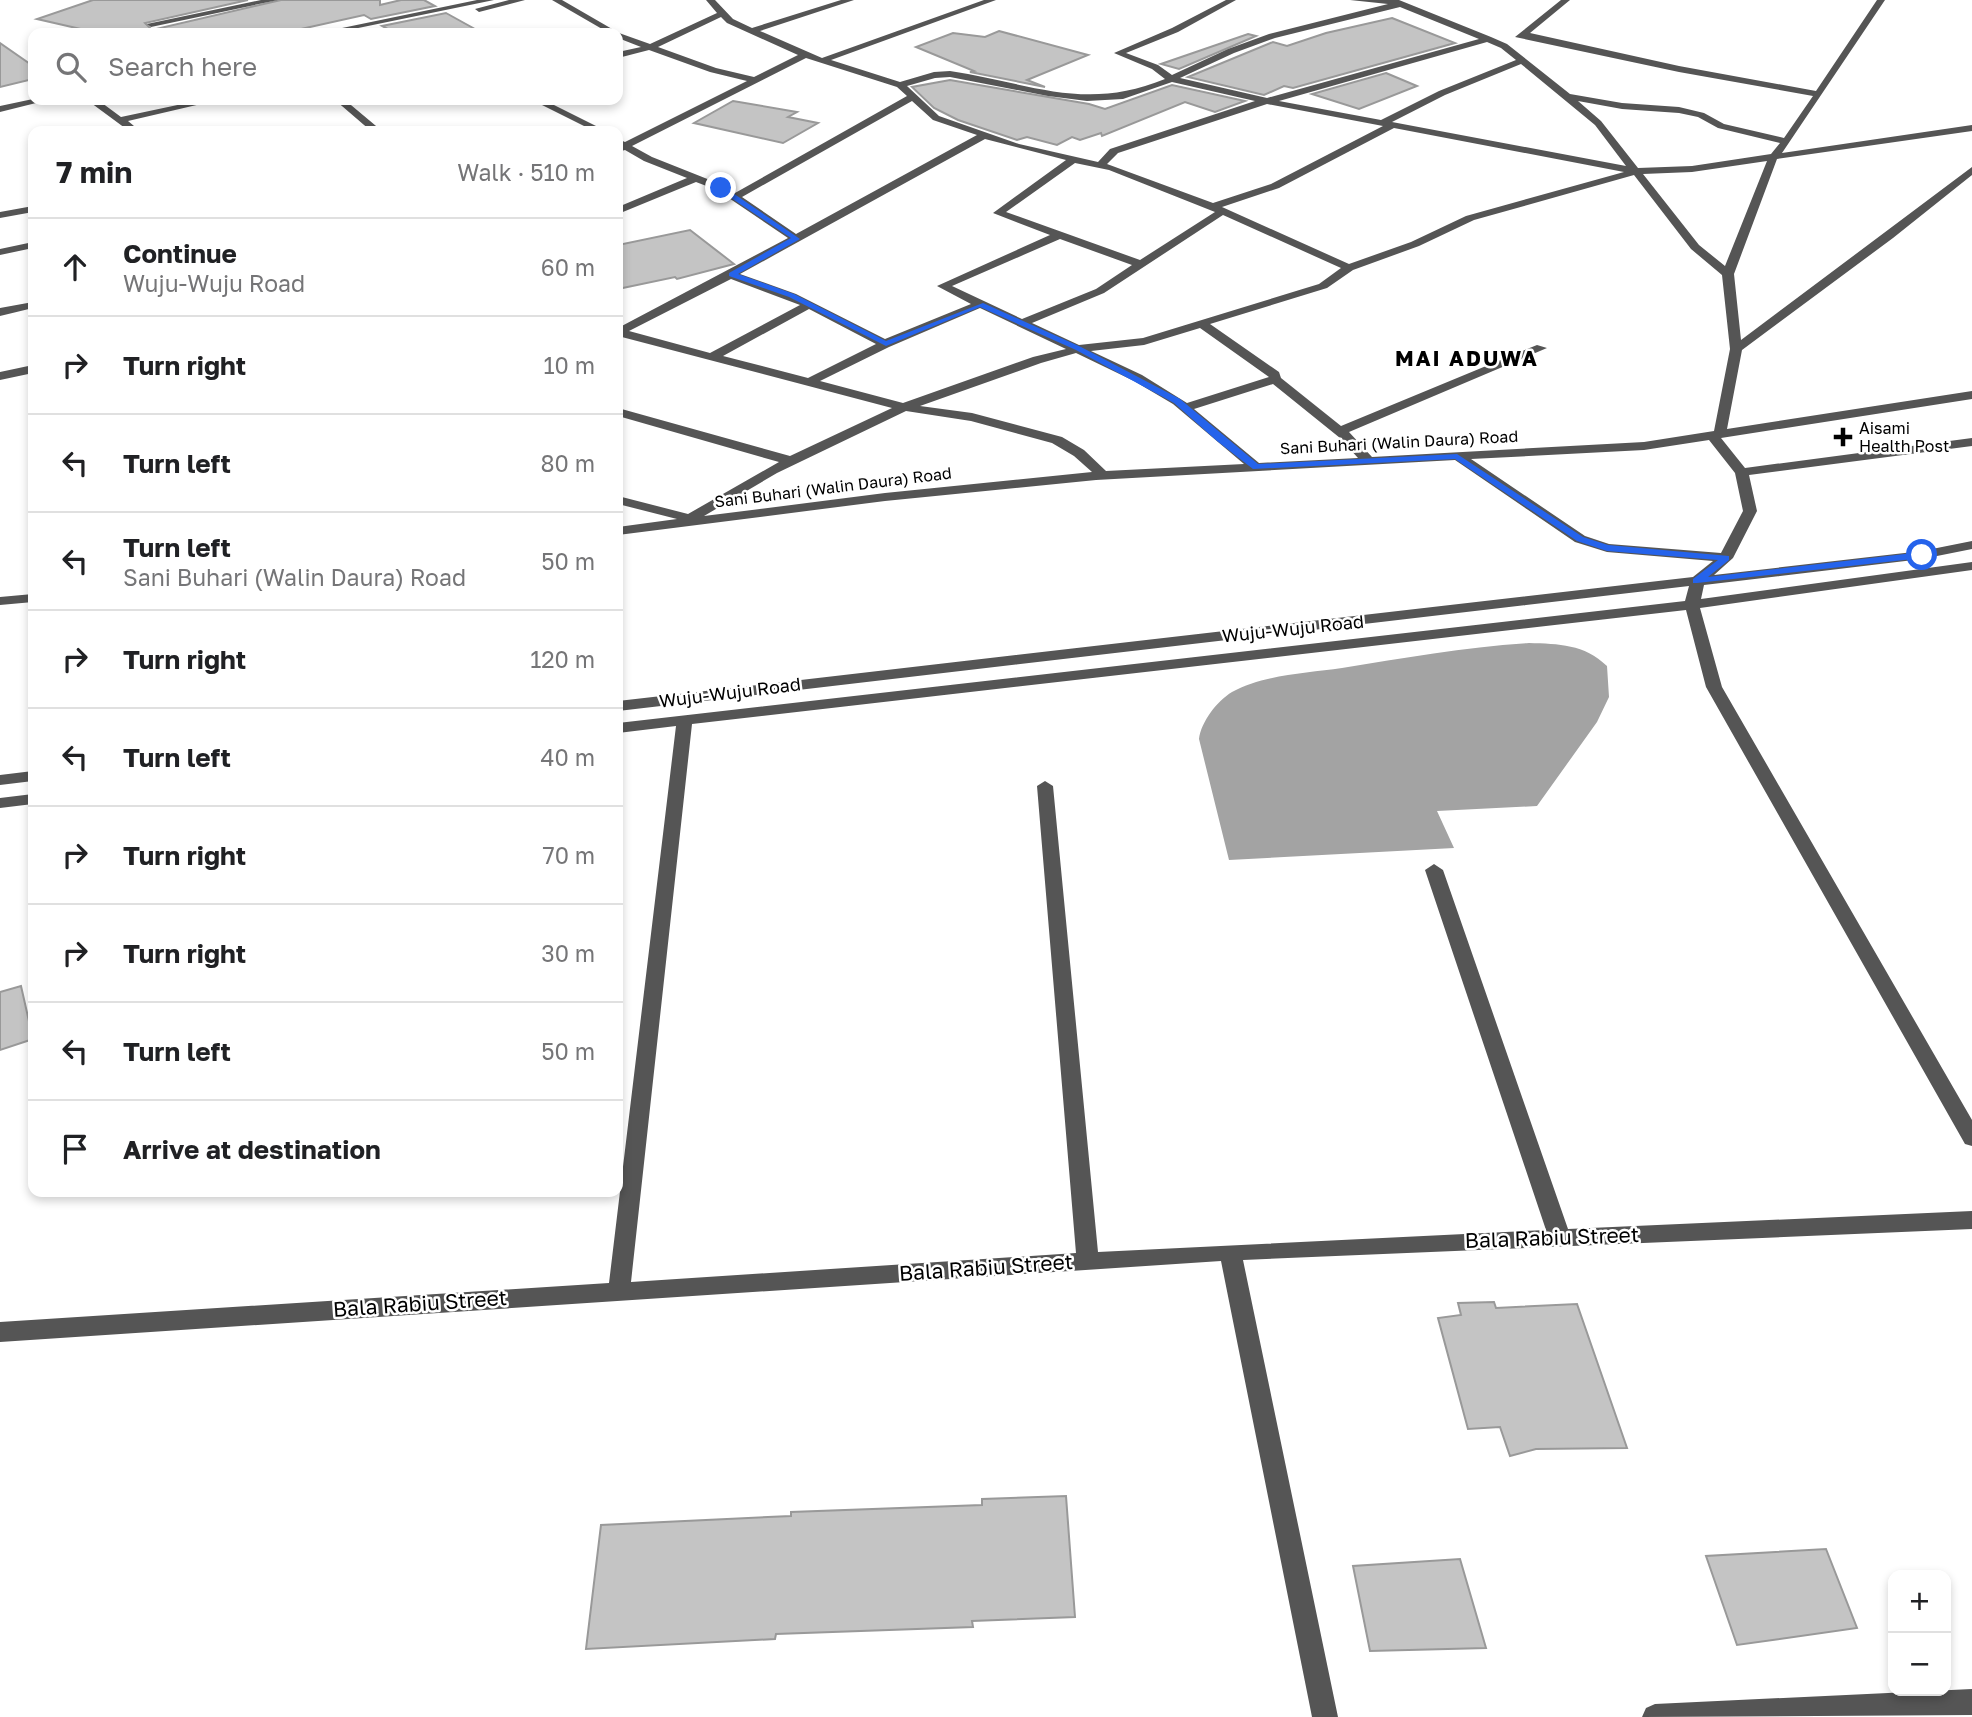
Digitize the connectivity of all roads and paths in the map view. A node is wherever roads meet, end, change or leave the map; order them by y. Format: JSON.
{"nodes":[{"id":1,"x":274,"y":0,"type":"edge"},
{"id":2,"x":490,"y":0,"type":"edge"},
{"id":3,"x":521,"y":0,"type":"edge"},
{"id":4,"x":556,"y":0,"type":"edge"},
{"id":5,"x":710,"y":0,"type":"edge"},
{"id":6,"x":850,"y":0,"type":"edge"},
{"id":7,"x":992,"y":0,"type":"edge"},
{"id":8,"x":1231,"y":0,"type":"edge"},
{"id":9,"x":1354,"y":0,"type":"edge"},
{"id":10,"x":1566,"y":0,"type":"edge"},
{"id":11,"x":1881,"y":0,"type":"edge"},
{"id":12,"x":1396,"y":2,"type":"edge"},
{"id":13,"x":721,"y":14,"type":"junction"},
{"id":14,"x":152,"y":24,"type":"dead end"},
{"id":15,"x":347,"y":28,"type":"edge"},
{"id":16,"x":384,"y":28,"type":"edge"},
{"id":17,"x":605,"y":28,"type":"edge"},
{"id":18,"x":751,"y":31,"type":"junction"},
{"id":19,"x":1523,"y":34,"type":"junction"},
{"id":20,"x":623,"y":37,"type":"edge"},
{"id":21,"x":1488,"y":39,"type":"junction"},
{"id":22,"x":1504,"y":46,"type":"junction"},
{"id":23,"x":650,"y":47,"type":"junction"},
{"id":24,"x":623,"y":54,"type":"edge"},
{"id":25,"x":805,"y":55,"type":"junction"},
{"id":26,"x":821,"y":61,"type":"junction"},
{"id":27,"x":1520,"y":61,"type":"junction"},
{"id":28,"x":1171,"y":79,"type":"junction"},
{"id":29,"x":755,"y":80,"type":"junction"},
{"id":30,"x":900,"y":85,"type":"junction"},
{"id":31,"x":28,"y":94,"type":"edge"},
{"id":32,"x":1819,"y":94,"type":"junction"},
{"id":33,"x":1567,"y":96,"type":"junction"},
{"id":34,"x":912,"y":97,"type":"junction"},
{"id":35,"x":0,"y":100,"type":"edge"},
{"id":36,"x":1266,"y":101,"type":"junction"},
{"id":37,"x":28,"y":103,"type":"edge"},
{"id":38,"x":99,"y":105,"type":"edge"},
{"id":39,"x":190,"y":105,"type":"edge"},
{"id":40,"x":346,"y":105,"type":"edge"},
{"id":41,"x":547,"y":105,"type":"edge"},
{"id":42,"x":0,"y":109,"type":"edge"},
{"id":43,"x":119,"y":120,"type":"junction"},
{"id":44,"x":1387,"y":124,"type":"junction"},
{"id":45,"x":128,"y":126,"type":"edge"},
{"id":46,"x":371,"y":126,"type":"edge"},
{"id":47,"x":591,"y":126,"type":"edge"},
{"id":48,"x":1972,"y":128,"type":"edge"},
{"id":49,"x":984,"y":136,"type":"junction"},
{"id":50,"x":1786,"y":141,"type":"junction"},
{"id":51,"x":623,"y":144,"type":"edge"},
{"id":52,"x":623,"y":146,"type":"edge"},
{"id":53,"x":1773,"y":158,"type":"junction"},
{"id":54,"x":1074,"y":159,"type":"junction"},
{"id":55,"x":1100,"y":164,"type":"junction"},
{"id":56,"x":1972,"y":170,"type":"edge"},
{"id":57,"x":1637,"y":171,"type":"junction"},
{"id":58,"x":696,"y":178,"type":"junction"},
{"id":59,"x":735,"y":197,"type":"junction"},
{"id":60,"x":623,"y":209,"type":"edge"},
{"id":61,"x":1218,"y":209,"type":"junction"},
{"id":62,"x":28,"y":210,"type":"edge"},
{"id":63,"x":0,"y":215,"type":"edge"},
{"id":64,"x":1059,"y":235,"type":"junction"},
{"id":65,"x":796,"y":239,"type":"junction"},
{"id":66,"x":28,"y":246,"type":"edge"},
{"id":67,"x":0,"y":252,"type":"edge"},
{"id":68,"x":1143,"y":265,"type":"junction"},
{"id":69,"x":1349,"y":268,"type":"junction"},
{"id":70,"x":732,"y":275,"type":"junction"},
{"id":71,"x":1728,"y":275,"type":"junction"},
{"id":72,"x":808,"y":304,"type":"junction"},
{"id":73,"x":980,"y":304,"type":"junction"},
{"id":74,"x":28,"y":306,"type":"edge"},
{"id":75,"x":0,"y":312,"type":"edge"},
{"id":76,"x":1020,"y":324,"type":"junction"},
{"id":77,"x":1202,"y":324,"type":"junction"},
{"id":78,"x":623,"y":330,"type":"edge"},
{"id":79,"x":623,"y":333,"type":"edge"},
{"id":80,"x":886,"y":344,"type":"junction"},
{"id":81,"x":1541,"y":348,"type":"dead end"},
{"id":82,"x":1079,"y":349,"type":"junction"},
{"id":83,"x":1736,"y":349,"type":"junction"},
{"id":84,"x":711,"y":357,"type":"junction"},
{"id":85,"x":28,"y":370,"type":"edge"},
{"id":86,"x":0,"y":376,"type":"edge"},
{"id":87,"x":1275,"y":379,"type":"junction"},
{"id":88,"x":809,"y":382,"type":"junction"},
{"id":89,"x":1972,"y":395,"type":"edge"},
{"id":90,"x":904,"y":407,"type":"junction"},
{"id":91,"x":1185,"y":408,"type":"junction"},
{"id":92,"x":623,"y":413,"type":"edge"},
{"id":93,"x":1340,"y":431,"type":"junction"},
{"id":94,"x":1716,"y":434,"type":"junction"},
{"id":95,"x":1972,"y":442,"type":"edge"},
{"id":96,"x":1457,"y":456,"type":"junction"},
{"id":97,"x":792,"y":461,"type":"junction"},
{"id":98,"x":1368,"y":461,"type":"junction"},
{"id":99,"x":1256,"y":467,"type":"junction"},
{"id":100,"x":1742,"y":472,"type":"junction"},
{"id":101,"x":1104,"y":476,"type":"junction"},
{"id":102,"x":623,"y":502,"type":"edge"},
{"id":103,"x":686,"y":521,"type":"junction"},
{"id":104,"x":623,"y":530,"type":"edge"},
{"id":105,"x":1972,"y":545,"type":"edge"},
{"id":106,"x":1726,"y":558,"type":"junction"},
{"id":107,"x":1972,"y":566,"type":"edge"},
{"id":108,"x":1697,"y":581,"type":"junction"},
{"id":109,"x":28,"y":598,"type":"edge"},
{"id":110,"x":0,"y":601,"type":"edge"},
{"id":111,"x":1692,"y":605,"type":"junction"},
{"id":112,"x":623,"y":705,"type":"edge"},
{"id":113,"x":685,"y":719,"type":"junction"},
{"id":114,"x":623,"y":726,"type":"edge"},
{"id":115,"x":28,"y":777,"type":"edge"},
{"id":116,"x":0,"y":780,"type":"edge"},
{"id":117,"x":1045,"y":786,"type":"dead end"},
{"id":118,"x":28,"y":800,"type":"edge"},
{"id":119,"x":0,"y":803,"type":"edge"},
{"id":120,"x":1434,"y":870,"type":"dead end"},
{"id":121,"x":1972,"y":1138,"type":"edge"},
{"id":122,"x":1972,"y":1220,"type":"edge"},
{"id":123,"x":1560,"y":1238,"type":"junction"},
{"id":124,"x":1230,"y":1252,"type":"junction"},
{"id":125,"x":1088,"y":1261,"type":"junction"},
{"id":126,"x":619,"y":1291,"type":"junction"},
{"id":127,"x":0,"y":1332,"type":"edge"},
{"id":128,"x":1963,"y":1707,"type":"edge"},
{"id":129,"x":1325,"y":1717,"type":"edge"},
{"id":130,"x":1656,"y":1717,"type":"edge"}],
"edges":[{"from":1,"to":14,"type":"street"},
{"from":2,"to":15,"type":"street"},
{"from":3,"to":16,"type":"street"},
{"from":4,"to":17,"type":"street"},
{"from":5,"to":13,"type":"street"},
{"from":6,"to":18,"type":"street"},
{"from":7,"to":26,"type":"street"},
{"from":8,"to":28,"type":"street"},
{"from":9,"to":12,"type":"street"},
{"from":10,"to":19,"type":"street"},
{"from":11,"to":32,"type":"street"},
{"from":12,"to":21,"type":"street"},
{"from":12,"to":28,"type":"street"},
{"from":13,"to":18,"type":"street"},
{"from":13,"to":23,"type":"street"},
{"from":18,"to":25,"type":"street"},
{"from":19,"to":22,"type":"street"},
{"from":19,"to":32,"type":"street"},
{"from":20,"to":23,"type":"street"},
{"from":21,"to":22,"type":"street"},
{"from":21,"to":36,"type":"street"},
{"from":22,"to":27,"type":"street"},
{"from":23,"to":24,"type":"street"},
{"from":23,"to":29,"type":"street"},
{"from":25,"to":26,"type":"street"},
{"from":25,"to":29,"type":"street"},
{"from":26,"to":30,"type":"street"},
{"from":27,"to":33,"type":"street"},
{"from":27,"to":44,"type":"street"},
{"from":28,"to":30,"type":"street"},
{"from":28,"to":36,"type":"street"},
{"from":29,"to":51,"type":"street"},
{"from":30,"to":34,"type":"street"},
{"from":31,"to":35,"type":"street"},
{"from":32,"to":50,"type":"street"},
{"from":33,"to":50,"type":"street"},
{"from":33,"to":57,"type":"street"},
{"from":34,"to":49,"type":"street"},
{"from":34,"to":59,"type":"street"},
{"from":36,"to":44,"type":"street"},
{"from":36,"to":55,"type":"street"},
{"from":37,"to":42,"type":"street"},
{"from":38,"to":43,"type":"street"},
{"from":39,"to":43,"type":"street"},
{"from":40,"to":46,"type":"street"},
{"from":41,"to":47,"type":"street"},
{"from":43,"to":45,"type":"street"},
{"from":44,"to":57,"type":"street"},
{"from":44,"to":61,"type":"street"},
{"from":48,"to":53,"type":"street"},
{"from":49,"to":54,"type":"street"},
{"from":49,"to":65,"type":"street"},
{"from":50,"to":53,"type":"street"},
{"from":52,"to":58,"type":"street"},
{"from":53,"to":57,"type":"street"},
{"from":53,"to":71,"type":"street"},
{"from":54,"to":55,"type":"street"},
{"from":54,"to":64,"type":"street"},
{"from":55,"to":61,"type":"street"},
{"from":56,"to":83,"type":"street"},
{"from":57,"to":69,"type":"street"},
{"from":57,"to":71,"type":"street"},
{"from":58,"to":59,"type":"street"},
{"from":58,"to":60,"type":"street"},
{"from":59,"to":65,"type":"street"},
{"from":61,"to":68,"type":"street"},
{"from":61,"to":69,"type":"street"},
{"from":62,"to":63,"type":"street"},
{"from":64,"to":68,"type":"street"},
{"from":64,"to":73,"type":"street"},
{"from":65,"to":70,"type":"street"},
{"from":66,"to":67,"type":"street"},
{"from":68,"to":76,"type":"street"},
{"from":69,"to":77,"type":"street"},
{"from":70,"to":72,"type":"street"},
{"from":70,"to":78,"type":"street"},
{"from":71,"to":83,"type":"street"},
{"from":72,"to":80,"type":"street"},
{"from":72,"to":84,"type":"street"},
{"from":73,"to":76,"type":"street"},
{"from":73,"to":80,"type":"street"},
{"from":74,"to":75,"type":"street"},
{"from":76,"to":82,"type":"street"},
{"from":77,"to":82,"type":"street"},
{"from":77,"to":87,"type":"street"},
{"from":79,"to":84,"type":"street"},
{"from":80,"to":88,"type":"street"},
{"from":81,"to":93,"type":"street"},
{"from":82,"to":90,"type":"street"},
{"from":82,"to":91,"type":"street"},
{"from":83,"to":94,"type":"street"},
{"from":84,"to":88,"type":"street"},
{"from":85,"to":86,"type":"street"},
{"from":87,"to":91,"type":"street"},
{"from":87,"to":93,"type":"street"},
{"from":88,"to":90,"type":"street"},
{"from":89,"to":94,"type":"street","name":"Sani Buhari (Walin Daura) Road"},
{"from":90,"to":97,"type":"street"},
{"from":90,"to":101,"type":"street"},
{"from":91,"to":99,"type":"street"},
{"from":92,"to":97,"type":"street"},
{"from":93,"to":98,"type":"street"},
{"from":94,"to":96,"type":"street","name":"Sani Buhari (Walin Daura) Road"},
{"from":94,"to":100,"type":"street"},
{"from":95,"to":100,"type":"street"},
{"from":96,"to":98,"type":"street","name":"Sani Buhari (Walin Daura) Road"},
{"from":96,"to":106,"type":"street"},
{"from":97,"to":103,"type":"street"},
{"from":98,"to":99,"type":"street","name":"Sani Buhari (Walin Daura) Road"},
{"from":99,"to":101,"type":"street","name":"Sani Buhari (Walin Daura) Road"},
{"from":100,"to":106,"type":"street"},
{"from":101,"to":103,"type":"street","name":"Sani Buhari (Walin Daura) Road"},
{"from":102,"to":103,"type":"street"},
{"from":103,"to":104,"type":"street","name":"Sani Buhari (Walin Daura) Road"},
{"from":105,"to":108,"type":"street","name":"Wuju-Wuju Road"},
{"from":106,"to":108,"type":"street"},
{"from":107,"to":111,"type":"street","name":"Wuju-Wuju Road"},
{"from":108,"to":111,"type":"street"},
{"from":108,"to":112,"type":"street","name":"Wuju-Wuju Road"},
{"from":109,"to":110,"type":"street"},
{"from":111,"to":113,"type":"street","name":"Wuju-Wuju Road"},
{"from":111,"to":121,"type":"street"},
{"from":113,"to":114,"type":"street","name":"Wuju-Wuju Road"},
{"from":113,"to":126,"type":"street"},
{"from":115,"to":116,"type":"street"},
{"from":117,"to":125,"type":"street"},
{"from":118,"to":119,"type":"street"},
{"from":120,"to":123,"type":"street"},
{"from":122,"to":123,"type":"street","name":"Bala Rabiu Street"},
{"from":123,"to":124,"type":"street","name":"Bala Rabiu Street"},
{"from":124,"to":125,"type":"street","name":"Bala Rabiu Street"},
{"from":124,"to":129,"type":"street"},
{"from":125,"to":126,"type":"street","name":"Bala Rabiu Street"},
{"from":126,"to":127,"type":"street","name":"Bala Rabiu Street"},
{"from":128,"to":130,"type":"street"}]}
